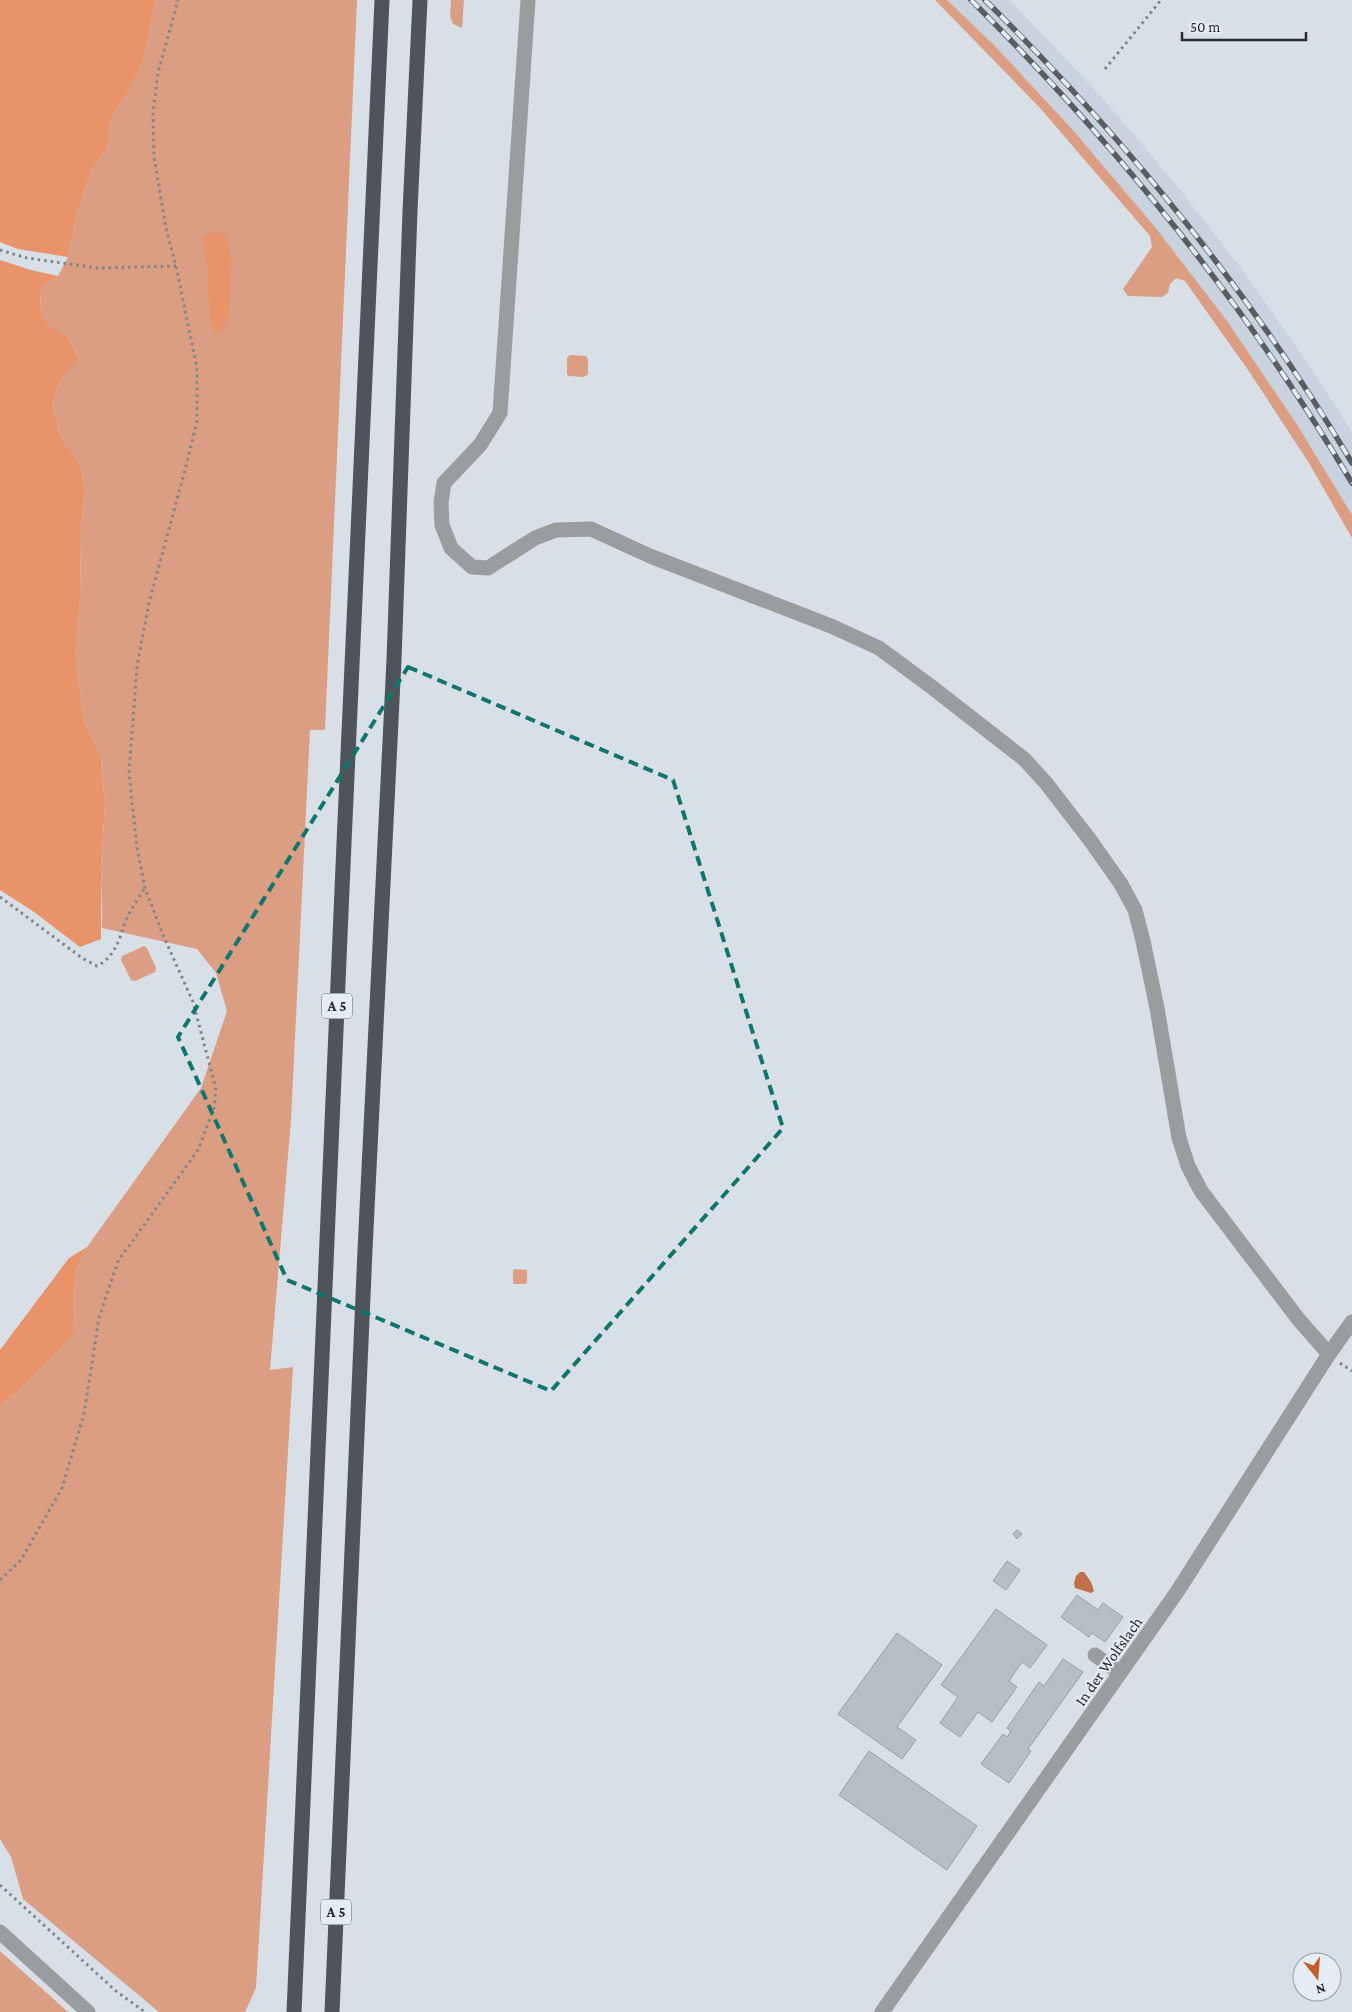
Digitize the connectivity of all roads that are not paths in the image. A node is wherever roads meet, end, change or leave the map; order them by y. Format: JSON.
{"nodes":[{"id":1,"x":382,"y":0,"type":"edge"},
{"id":2,"x":420,"y":0,"type":"edge"},
{"id":3,"x":528,"y":0,"type":"edge"},
{"id":4,"x":1352,"y":1322,"type":"edge"},
{"id":5,"x":1329,"y":1354,"type":"junction"},
{"id":6,"x":1094,"y":1655,"type":"dead end"},
{"id":7,"x":1120,"y":1673,"type":"junction"},
{"id":8,"x":0,"y":1932,"type":"edge"},
{"id":9,"x":88,"y":2012,"type":"edge"},
{"id":10,"x":294,"y":2012,"type":"edge"},
{"id":11,"x":332,"y":2012,"type":"edge"},
{"id":12,"x":882,"y":2012,"type":"edge"}],
"edges":[{"from":1,"to":10,"type":"highway","number":"A 5"},
{"from":2,"to":11,"type":"highway","number":"A 5"},
{"from":3,"to":5,"type":"lane"},
{"from":4,"to":5,"type":"lane","name":"In der Wolfslach"},
{"from":5,"to":7,"type":"lane","name":"In der Wolfslach"},
{"from":6,"to":7,"type":"lane"},
{"from":7,"to":12,"type":"lane","name":"In der Wolfslach"},
{"from":8,"to":9,"type":"lane"}]}
